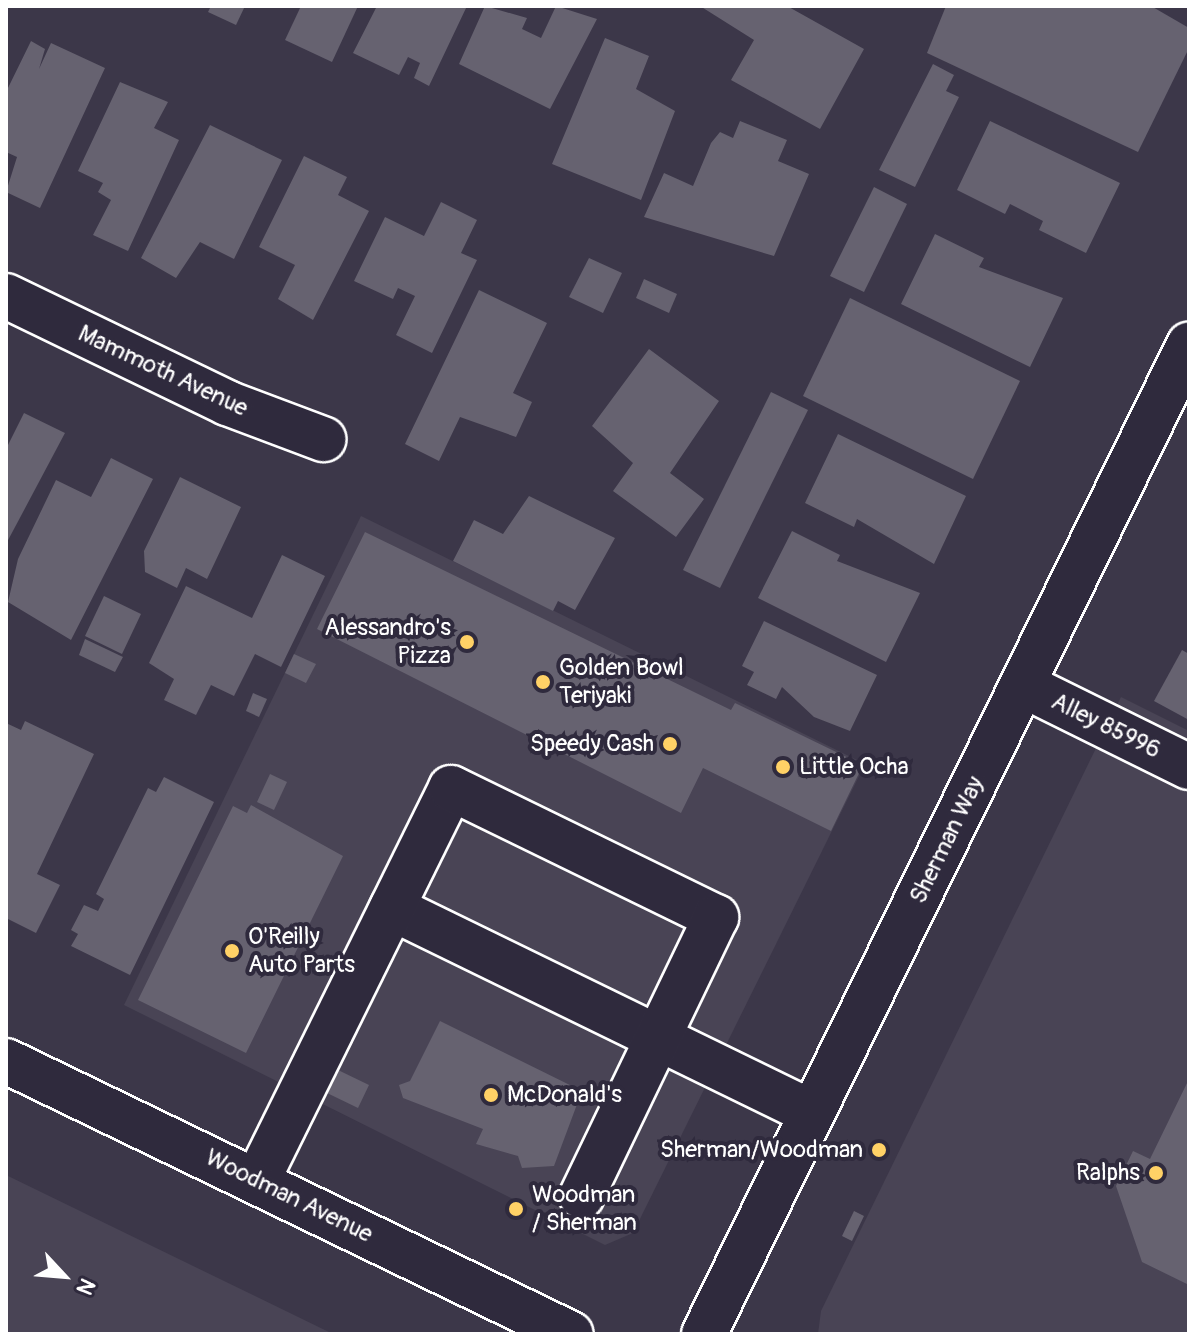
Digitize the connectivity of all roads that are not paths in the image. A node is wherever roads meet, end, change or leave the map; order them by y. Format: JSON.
{"nodes":[{"id":1,"x":6,"y":296,"type":"edge"},
{"id":2,"x":1189,"y":345,"type":"edge"},
{"id":3,"x":323,"y":439,"type":"dead end"},
{"id":4,"x":1023,"y":685,"type":"junction"},
{"id":5,"x":1189,"y":767,"type":"edge"},
{"id":6,"x":392,"y":908,"type":"junction"},
{"id":7,"x":658,"y":1038,"type":"junction"},
{"id":8,"x":6,"y":1061,"type":"edge"},
{"id":9,"x":812,"y":1113,"type":"junction"},
{"id":10,"x":257,"y":1181,"type":"junction"},
{"id":11,"x":582,"y":1196,"type":"dead end"},
{"id":12,"x":571,"y":1334,"type":"edge"},
{"id":13,"x":704,"y":1334,"type":"edge"}],
"edges":[{"from":1,"to":3,"type":"main road","name":"Mammoth Avenue"},
{"from":2,"to":4,"type":"main road","name":"Sherman Way"},
{"from":4,"to":5,"type":"main road","name":"Alley 85996"},
{"from":4,"to":9,"type":"main road","name":"Sherman Way"},
{"from":6,"to":7,"type":"main road"},
{"from":6,"to":7,"type":"main road"},
{"from":6,"to":10,"type":"main road"},
{"from":7,"to":9,"type":"main road"},
{"from":7,"to":11,"type":"main road"},
{"from":8,"to":10,"type":"main road","name":"Woodman Avenue"},
{"from":9,"to":13,"type":"main road","name":"Sherman Way"},
{"from":10,"to":12,"type":"main road","name":"Woodman Avenue"}]}
